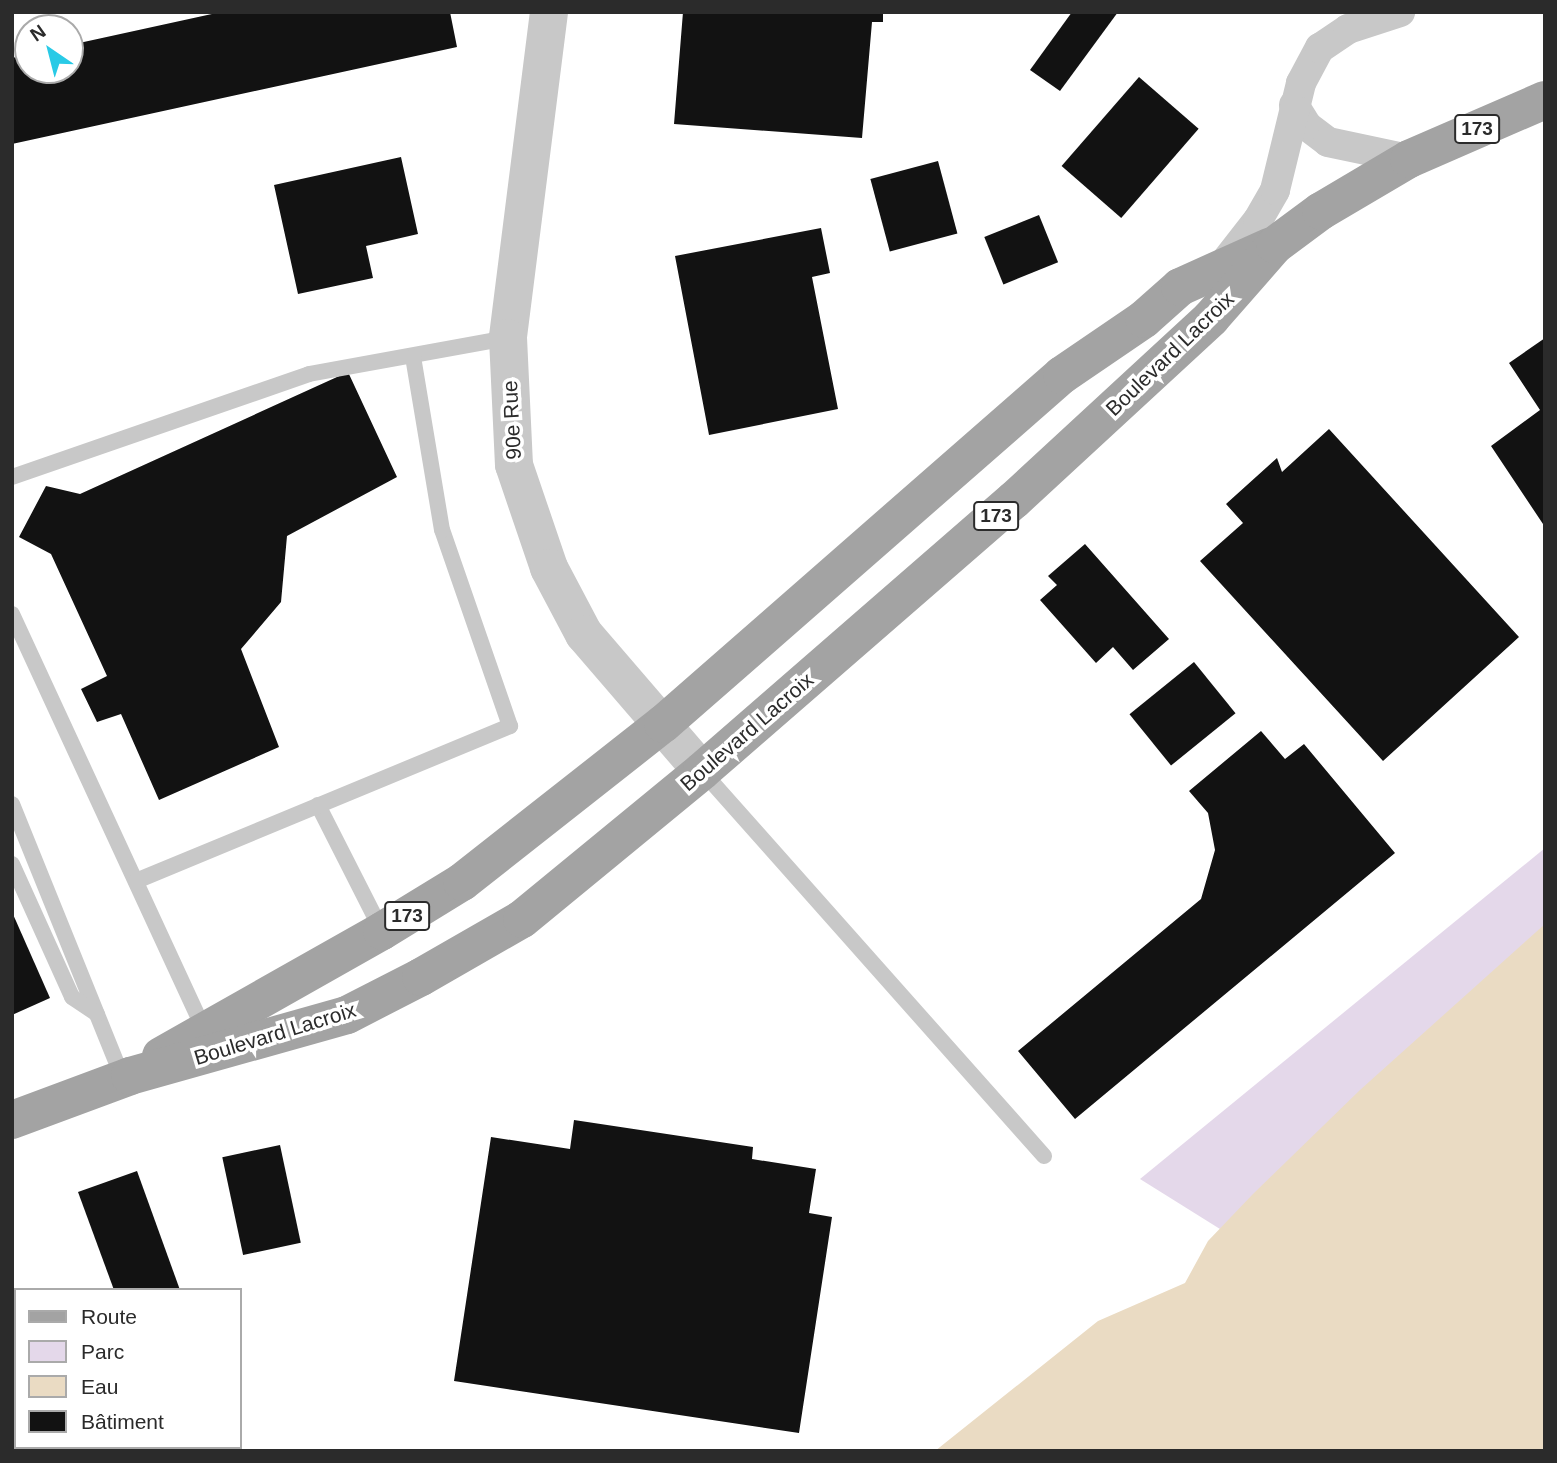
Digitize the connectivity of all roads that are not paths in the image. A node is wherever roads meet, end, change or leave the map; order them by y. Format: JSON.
{"nodes":[{"id":1,"x":549,"y":12,"type":"edge"},
{"id":2,"x":1400,"y":12,"type":"edge"},
{"id":3,"x":1545,"y":100,"type":"edge"},
{"id":4,"x":1294,"y":105,"type":"junction"},
{"id":5,"x":1409,"y":159,"type":"junction"},
{"id":6,"x":1275,"y":245,"type":"junction"},
{"id":7,"x":1222,"y":266,"type":"junction"},
{"id":8,"x":508,"y":338,"type":"junction"},
{"id":9,"x":413,"y":357,"type":"junction"},
{"id":10,"x":12,"y":477,"type":"edge"},
{"id":11,"x":12,"y":614,"type":"edge"},
{"id":12,"x":663,"y":724,"type":"junction"},
{"id":13,"x":702,"y":771,"type":"junction"},
{"id":14,"x":12,"y":804,"type":"edge"},
{"id":15,"x":318,"y":805,"type":"junction"},
{"id":16,"x":12,"y":864,"type":"edge"},
{"id":17,"x":136,"y":881,"type":"junction"},
{"id":18,"x":382,"y":931,"type":"junction"},
{"id":19,"x":97,"y":1014,"type":"junction"},
{"id":20,"x":210,"y":1041,"type":"junction"},
{"id":21,"x":126,"y":1077,"type":"junction"},
{"id":22,"x":12,"y":1120,"type":"edge"},
{"id":23,"x":1044,"y":1156,"type":"dead end"}],
"edges":[{"from":1,"to":8,"type":"street","name":"90e Rue"},
{"from":2,"to":4,"type":"street"},
{"from":3,"to":5,"type":"main road","name":"Boulevard Lacroix","number":"173"},
{"from":4,"to":5,"type":"street"},
{"from":4,"to":7,"type":"street"},
{"from":5,"to":6,"type":"main road","name":"Boulevard Lacroix","number":"173"},
{"from":6,"to":7,"type":"main road","name":"Boulevard Lacroix","number":"173"},
{"from":6,"to":13,"type":"main road","name":"Boulevard Lacroix","number":"173"},
{"from":7,"to":12,"type":"main road","name":"Boulevard Lacroix","number":"173"},
{"from":8,"to":9,"type":"lane"},
{"from":8,"to":12,"type":"street","name":"90e Rue"},
{"from":9,"to":10,"type":"lane"},
{"from":9,"to":15,"type":"lane"},
{"from":11,"to":17,"type":"lane"},
{"from":12,"to":13,"type":"street","name":"90e Rue"},
{"from":12,"to":18,"type":"main road","name":"Boulevard Lacroix","number":"173"},
{"from":13,"to":20,"type":"main road","name":"Boulevard Lacroix","number":"173"},
{"from":13,"to":23,"type":"lane"},
{"from":14,"to":19,"type":"lane"},
{"from":15,"to":17,"type":"lane"},
{"from":15,"to":18,"type":"lane"},
{"from":16,"to":19,"type":"lane"},
{"from":17,"to":20,"type":"lane"},
{"from":18,"to":20,"type":"main road","name":"Boulevard Lacroix","number":"173"},
{"from":19,"to":21,"type":"lane"},
{"from":20,"to":21,"type":"main road","name":"Boulevard Lacroix","number":"173"},
{"from":21,"to":22,"type":"main road","name":"Boulevard Lacroix","number":"173"}]}
